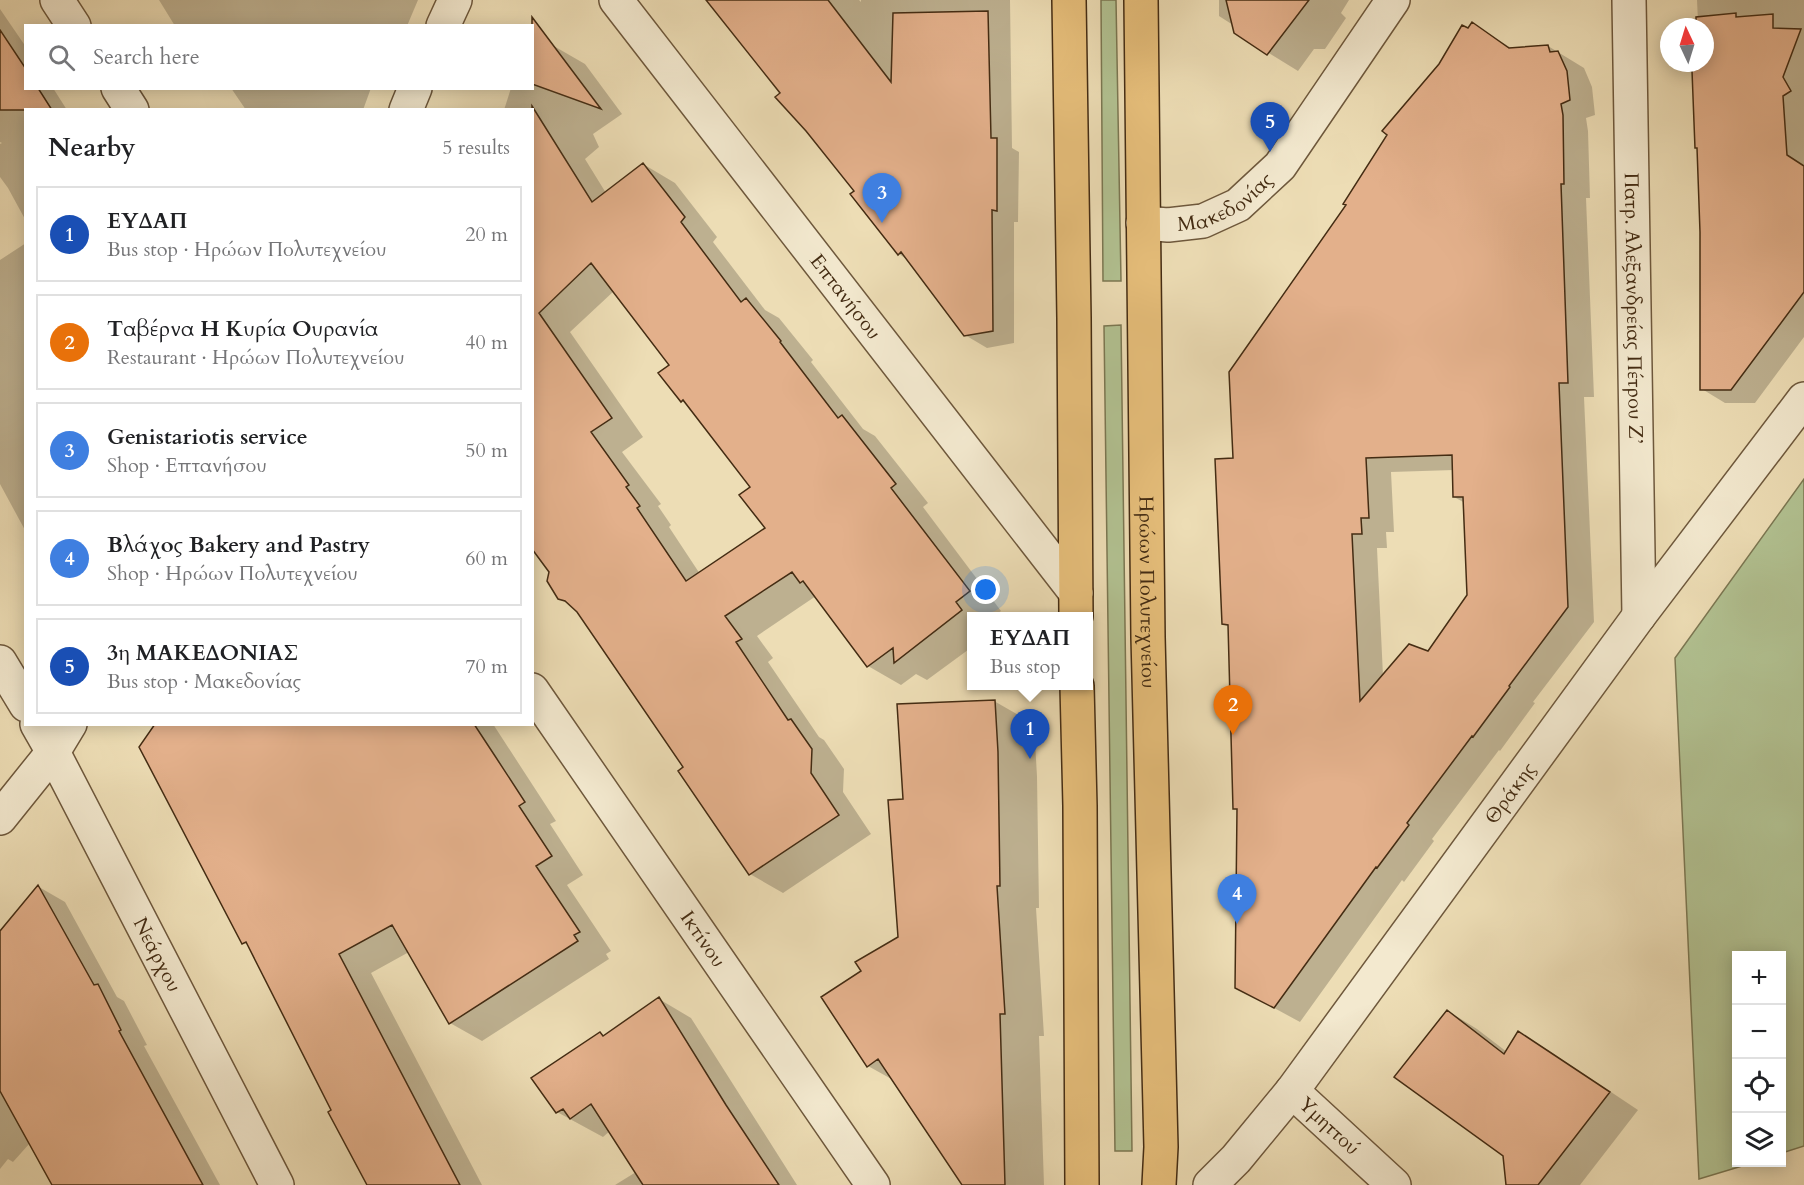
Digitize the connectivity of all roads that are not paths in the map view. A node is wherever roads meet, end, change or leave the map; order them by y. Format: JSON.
{"nodes":[{"id":1,"x":57,"y":0,"type":"edge"},
{"id":2,"x":455,"y":0,"type":"edge"},
{"id":3,"x":616,"y":0,"type":"edge"},
{"id":4,"x":1069,"y":0,"type":"edge"},
{"id":5,"x":1141,"y":0,"type":"edge"},
{"id":6,"x":1393,"y":0,"type":"edge"},
{"id":7,"x":1629,"y":0,"type":"edge"},
{"id":8,"x":73,"y":24,"type":"edge"},
{"id":9,"x":444,"y":24,"type":"edge"},
{"id":10,"x":119,"y":90,"type":"edge"},
{"id":11,"x":414,"y":90,"type":"edge"},
{"id":12,"x":131,"y":108,"type":"edge"},
{"id":13,"x":407,"y":108,"type":"edge"},
{"id":14,"x":1143,"y":223,"type":"junction"},
{"id":15,"x":1804,"y":399,"type":"edge"},
{"id":16,"x":1076,"y":605,"type":"edge"},
{"id":17,"x":1639,"y":616,"type":"junction"},
{"id":18,"x":0,"y":662,"type":"edge"},
{"id":19,"x":1077,"y":690,"type":"edge"},
{"id":20,"x":534,"y":693,"type":"edge"},
{"id":21,"x":24,"y":702,"type":"edge"},
{"id":22,"x":41,"y":726,"type":"edge"},
{"id":23,"x":62,"y":738,"type":"edge"},
{"id":24,"x":0,"y":818,"type":"edge"},
{"id":25,"x":1292,"y":1091,"type":"junction"},
{"id":26,"x":277,"y":1185,"type":"edge"},
{"id":27,"x":873,"y":1185,"type":"edge"},
{"id":28,"x":1082,"y":1185,"type":"edge"},
{"id":29,"x":1159,"y":1185,"type":"edge"},
{"id":30,"x":1210,"y":1185,"type":"edge"},
{"id":31,"x":1394,"y":1185,"type":"edge"}],
"edges":[{"from":1,"to":8,"type":"street"},
{"from":2,"to":9,"type":"street"},
{"from":3,"to":16,"type":"street","name":"Επτανήσου"},
{"from":4,"to":16,"type":"main road"},
{"from":5,"to":14,"type":"main road","name":"Ηρώων Πολυτεχνείου"},
{"from":6,"to":14,"type":"street","name":"Μακεδονίας"},
{"from":7,"to":17,"type":"street","name":"Πατρ. Αλεξανδρείας Πέτρου Ζ’"},
{"from":10,"to":12,"type":"street"},
{"from":11,"to":13,"type":"street"},
{"from":14,"to":29,"type":"main road","name":"Ηρώων Πολυτεχνείου"},
{"from":15,"to":17,"type":"street","name":"Θράκης"},
{"from":17,"to":25,"type":"street","name":"Θράκης"},
{"from":18,"to":21,"type":"street"},
{"from":19,"to":28,"type":"main road"},
{"from":20,"to":27,"type":"street","name":"Ικτίνου"},
{"from":22,"to":23,"type":"street","name":"Νεάρχου"},
{"from":23,"to":24,"type":"street"},
{"from":23,"to":26,"type":"street","name":"Νεάρχου"},
{"from":25,"to":30,"type":"street","name":"Θράκης"},
{"from":25,"to":31,"type":"street","name":"Υμηττού"}]}
